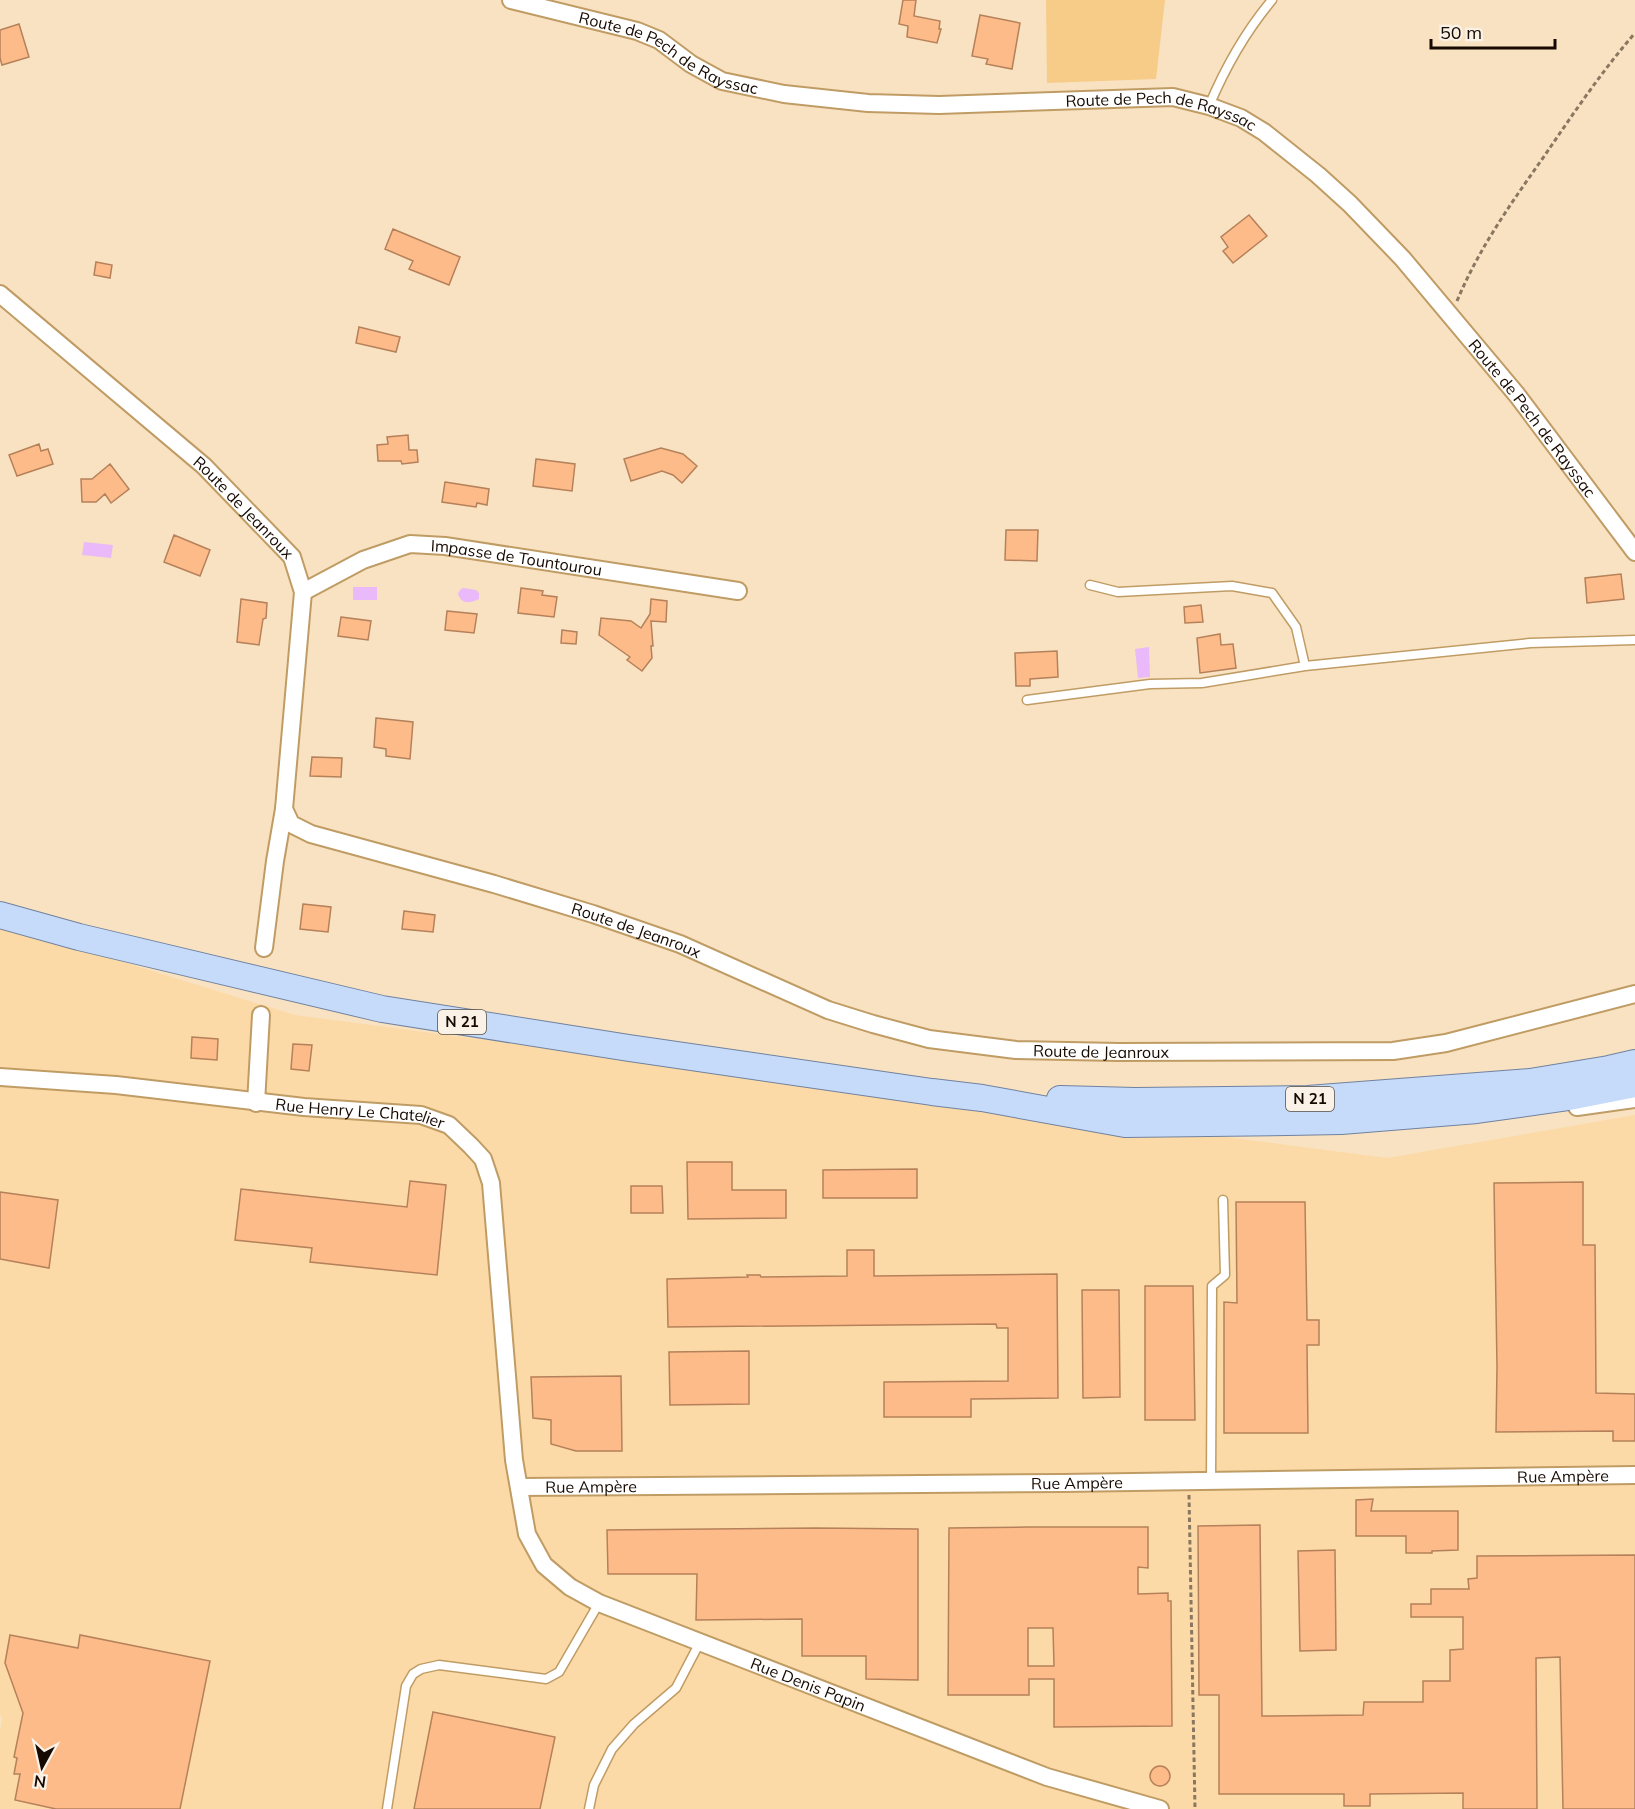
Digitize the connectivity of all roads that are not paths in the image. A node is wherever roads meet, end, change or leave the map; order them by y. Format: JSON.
{"nodes":[{"id":1,"x":511,"y":0,"type":"edge"},
{"id":2,"x":1272,"y":0,"type":"edge"},
{"id":3,"x":1209,"y":106,"type":"junction"},
{"id":4,"x":0,"y":294,"type":"edge"},
{"id":5,"x":1635,"y":552,"type":"edge"},
{"id":6,"x":1090,"y":585,"type":"dead end"},
{"id":7,"x":738,"y":591,"type":"dead end"},
{"id":8,"x":303,"y":592,"type":"junction"},
{"id":9,"x":1635,"y":640,"type":"edge"},
{"id":10,"x":1305,"y":666,"type":"junction"},
{"id":11,"x":1027,"y":700,"type":"dead end"},
{"id":12,"x":284,"y":809,"type":"junction"},
{"id":13,"x":0,"y":915,"type":"edge"},
{"id":14,"x":264,"y":948,"type":"dead end"},
{"id":15,"x":1635,"y":994,"type":"edge"},
{"id":16,"x":261,"y":1014,"type":"dead end"},
{"id":17,"x":1635,"y":1063,"type":"edge"},
{"id":18,"x":0,"y":1077,"type":"edge"},
{"id":19,"x":1635,"y":1084,"type":"edge"},
{"id":20,"x":982,"y":1098,"type":"junction"},
{"id":21,"x":1635,"y":1099,"type":"edge"},
{"id":22,"x":256,"y":1103,"type":"junction"},
{"id":23,"x":1422,"y":1115,"type":"junction"},
{"id":24,"x":1224,"y":1200,"type":"dead end"},
{"id":25,"x":1635,"y":1475,"type":"edge"},
{"id":26,"x":1211,"y":1481,"type":"junction"},
{"id":27,"x":519,"y":1487,"type":"junction"},
{"id":28,"x":599,"y":1604,"type":"junction"},
{"id":29,"x":700,"y":1642,"type":"junction"},
{"id":30,"x":387,"y":1809,"type":"edge"},
{"id":31,"x":589,"y":1809,"type":"edge"},
{"id":32,"x":1160,"y":1809,"type":"edge"}],
"edges":[{"from":1,"to":3,"type":"street","name":"Route de Pech de Rayssac"},
{"from":2,"to":3,"type":"lane"},
{"from":3,"to":5,"type":"street","name":"Route de Pech de Rayssac"},
{"from":4,"to":8,"type":"street","name":"Route de Jeanroux"},
{"from":6,"to":10,"type":"lane"},
{"from":7,"to":8,"type":"street","name":"Impasse de Tountourou"},
{"from":8,"to":12,"type":"street","name":"Route de Jeanroux"},
{"from":9,"to":10,"type":"lane"},
{"from":10,"to":11,"type":"lane"},
{"from":12,"to":14,"type":"street"},
{"from":12,"to":15,"type":"street","name":"Route de Jeanroux"},
{"from":13,"to":20,"type":"main road","number":"N 21"},
{"from":16,"to":22,"type":"street"},
{"from":17,"to":20,"type":"main road","number":"N 21"},
{"from":18,"to":22,"type":"street","name":"Rue Henry Le Chatelier"},
{"from":19,"to":23,"type":"main road","number":"N 21"},
{"from":20,"to":23,"type":"main road","number":"N 21"},
{"from":21,"to":23,"type":"street"},
{"from":22,"to":27,"type":"street","name":"Rue Henry Le Chatelier"},
{"from":24,"to":26,"type":"lane"},
{"from":25,"to":26,"type":"street","name":"Rue Ampère"},
{"from":26,"to":27,"type":"street","name":"Rue Ampère"},
{"from":27,"to":28,"type":"street","name":"Rue Denis Papin"},
{"from":28,"to":29,"type":"street","name":"Rue Denis Papin"},
{"from":28,"to":30,"type":"lane"},
{"from":29,"to":31,"type":"lane"},
{"from":29,"to":32,"type":"street","name":"Rue Denis Papin"}]}
